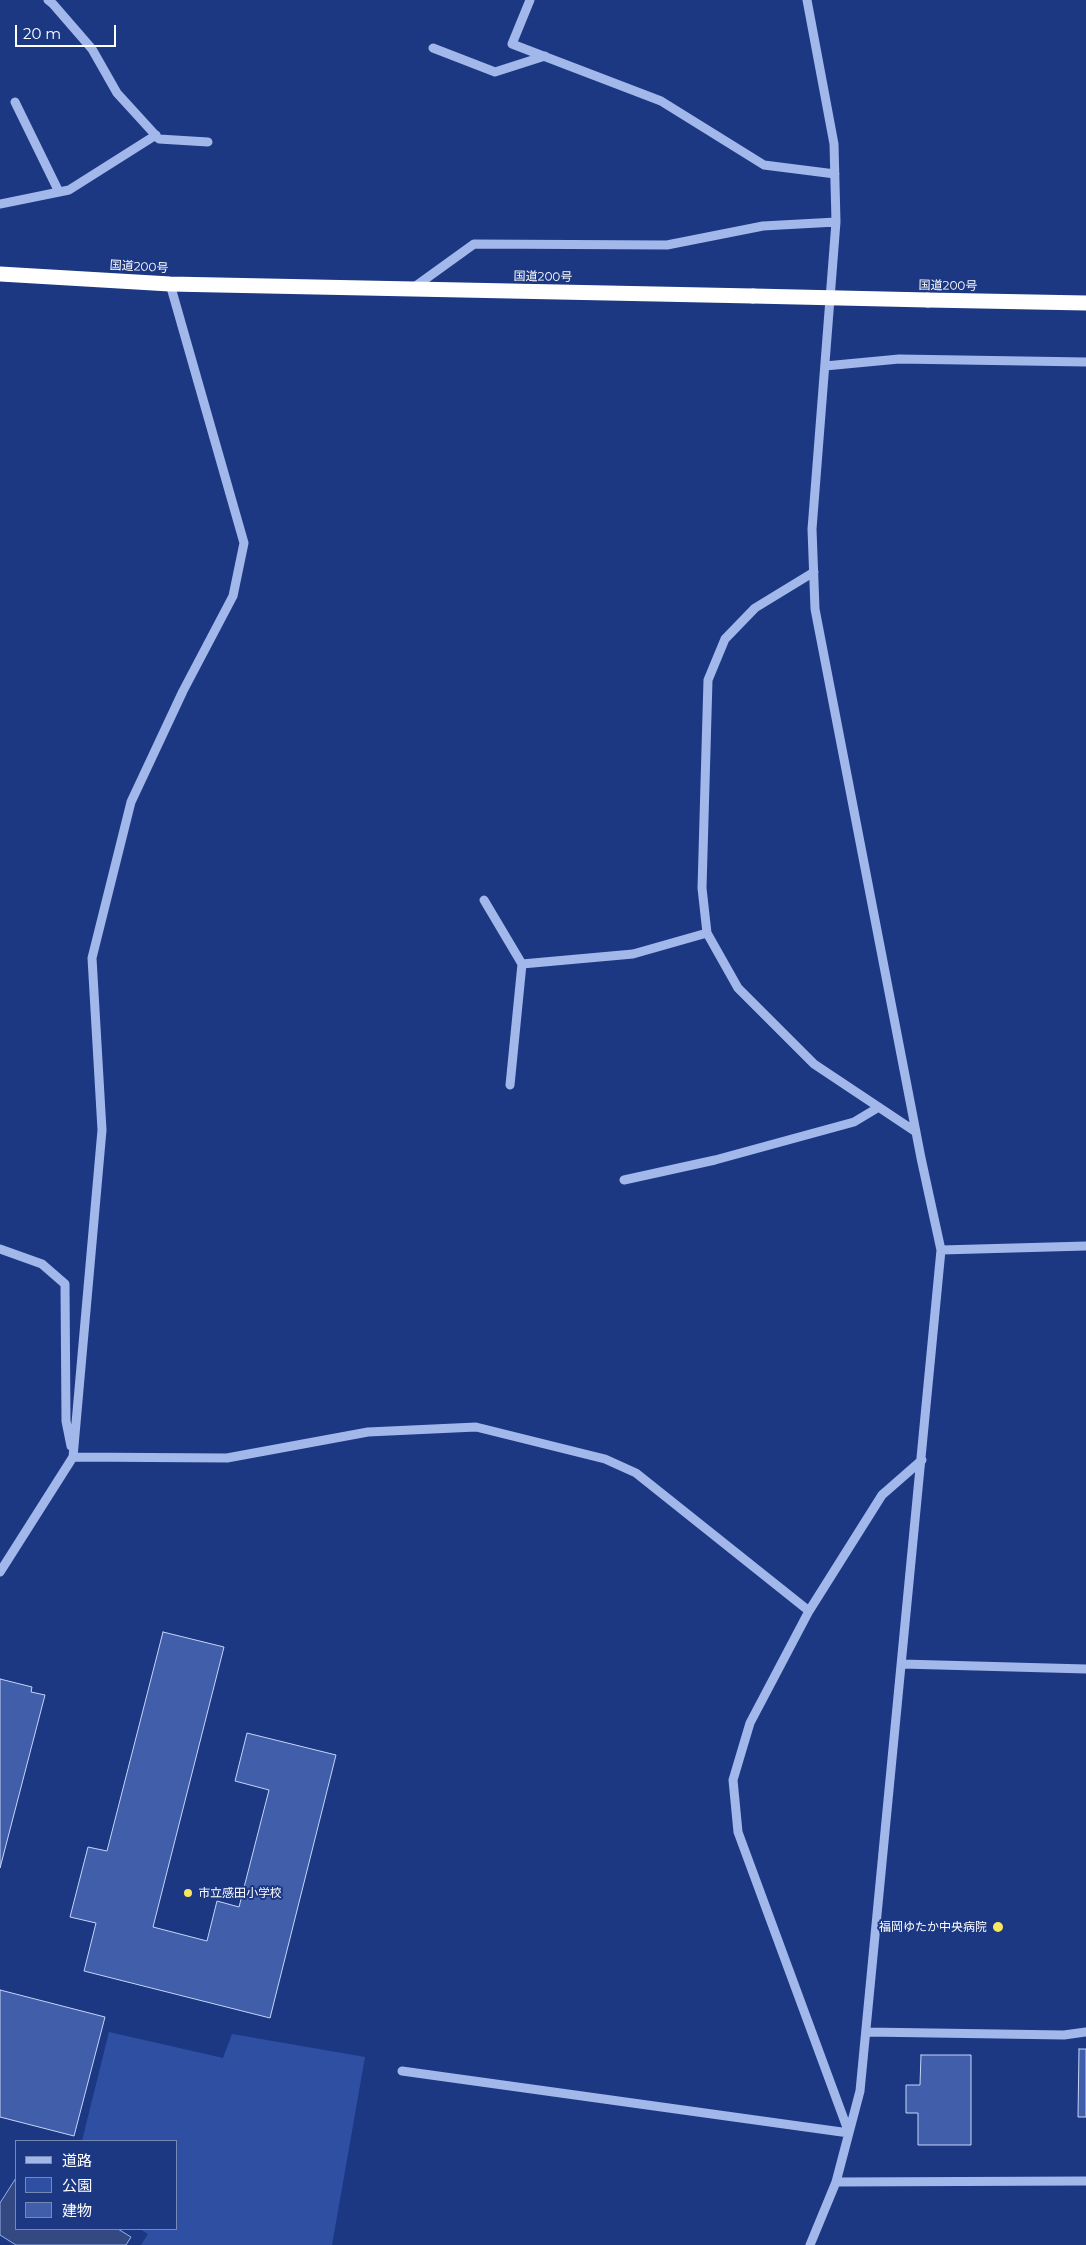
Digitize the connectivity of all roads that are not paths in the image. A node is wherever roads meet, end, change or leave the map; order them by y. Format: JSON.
{"nodes":[{"id":1,"x":48,"y":0,"type":"edge"},
{"id":2,"x":530,"y":0,"type":"edge"},
{"id":3,"x":807,"y":0,"type":"edge"},
{"id":4,"x":433,"y":48,"type":"dead end"},
{"id":5,"x":545,"y":56,"type":"junction"},
{"id":6,"x":15,"y":102,"type":"dead end"},
{"id":7,"x":156,"y":135,"type":"junction"},
{"id":8,"x":208,"y":142,"type":"dead end"},
{"id":9,"x":835,"y":174,"type":"junction"},
{"id":10,"x":58,"y":192,"type":"junction"},
{"id":11,"x":0,"y":200,"type":"edge"},
{"id":12,"x":10,"y":202,"type":"junction"},
{"id":13,"x":0,"y":204,"type":"edge"},
{"id":14,"x":836,"y":222,"type":"junction"},
{"id":15,"x":0,"y":274,"type":"edge"},
{"id":16,"x":170,"y":284,"type":"junction"},
{"id":17,"x":412,"y":289,"type":"junction"},
{"id":18,"x":1086,"y":303,"type":"edge"},
{"id":19,"x":1086,"y":362,"type":"edge"},
{"id":20,"x":825,"y":366,"type":"junction"},
{"id":21,"x":814,"y":572,"type":"junction"},
{"id":22,"x":484,"y":900,"type":"dead end"},
{"id":23,"x":708,"y":933,"type":"junction"},
{"id":24,"x":522,"y":964,"type":"junction"},
{"id":25,"x":510,"y":1085,"type":"dead end"},
{"id":26,"x":879,"y":1107,"type":"junction"},
{"id":27,"x":916,"y":1132,"type":"junction"},
{"id":28,"x":624,"y":1180,"type":"dead end"},
{"id":29,"x":1086,"y":1246,"type":"edge"},
{"id":30,"x":0,"y":1249,"type":"edge"},
{"id":31,"x":941,"y":1250,"type":"junction"},
{"id":32,"x":73,"y":1457,"type":"junction"},
{"id":33,"x":922,"y":1460,"type":"junction"},
{"id":34,"x":0,"y":1572,"type":"edge"},
{"id":35,"x":808,"y":1611,"type":"junction"},
{"id":36,"x":902,"y":1664,"type":"junction"},
{"id":37,"x":1086,"y":1669,"type":"edge"},
{"id":38,"x":867,"y":2032,"type":"junction"},
{"id":39,"x":1086,"y":2032,"type":"edge"},
{"id":40,"x":402,"y":2071,"type":"dead end"},
{"id":41,"x":849,"y":2133,"type":"junction"},
{"id":42,"x":836,"y":2182,"type":"junction"},
{"id":43,"x":1086,"y":2182,"type":"edge"},
{"id":44,"x":810,"y":2245,"type":"edge"}],
"edges":[{"from":1,"to":7,"type":"street"},
{"from":2,"to":5,"type":"street"},
{"from":3,"to":9,"type":"street"},
{"from":4,"to":5,"type":"street"},
{"from":5,"to":9,"type":"street"},
{"from":6,"to":10,"type":"street"},
{"from":7,"to":8,"type":"street"},
{"from":7,"to":10,"type":"street"},
{"from":9,"to":14,"type":"street"},
{"from":10,"to":12,"type":"street"},
{"from":11,"to":12,"type":"street"},
{"from":12,"to":13,"type":"street"},
{"from":14,"to":17,"type":"street"},
{"from":14,"to":20,"type":"street"},
{"from":15,"to":16,"type":"highway","name":"国道200号"},
{"from":16,"to":17,"type":"highway","name":"国道200号"},
{"from":16,"to":32,"type":"street"},
{"from":17,"to":18,"type":"highway","name":"国道200号","bridge":true},
{"from":19,"to":20,"type":"street"},
{"from":20,"to":21,"type":"street"},
{"from":21,"to":23,"type":"street"},
{"from":21,"to":27,"type":"street"},
{"from":22,"to":24,"type":"street"},
{"from":23,"to":24,"type":"street"},
{"from":23,"to":26,"type":"street"},
{"from":24,"to":25,"type":"street"},
{"from":26,"to":27,"type":"street"},
{"from":26,"to":28,"type":"street"},
{"from":27,"to":31,"type":"street"},
{"from":29,"to":31,"type":"street"},
{"from":30,"to":32,"type":"street"},
{"from":31,"to":33,"type":"street"},
{"from":32,"to":34,"type":"street"},
{"from":32,"to":35,"type":"street"},
{"from":33,"to":35,"type":"street"},
{"from":33,"to":36,"type":"street"},
{"from":35,"to":41,"type":"street"},
{"from":36,"to":37,"type":"street"},
{"from":36,"to":38,"type":"street"},
{"from":38,"to":39,"type":"street"},
{"from":38,"to":41,"type":"street"},
{"from":40,"to":41,"type":"street"},
{"from":41,"to":42,"type":"street"},
{"from":42,"to":43,"type":"street"},
{"from":42,"to":44,"type":"street"}]}
